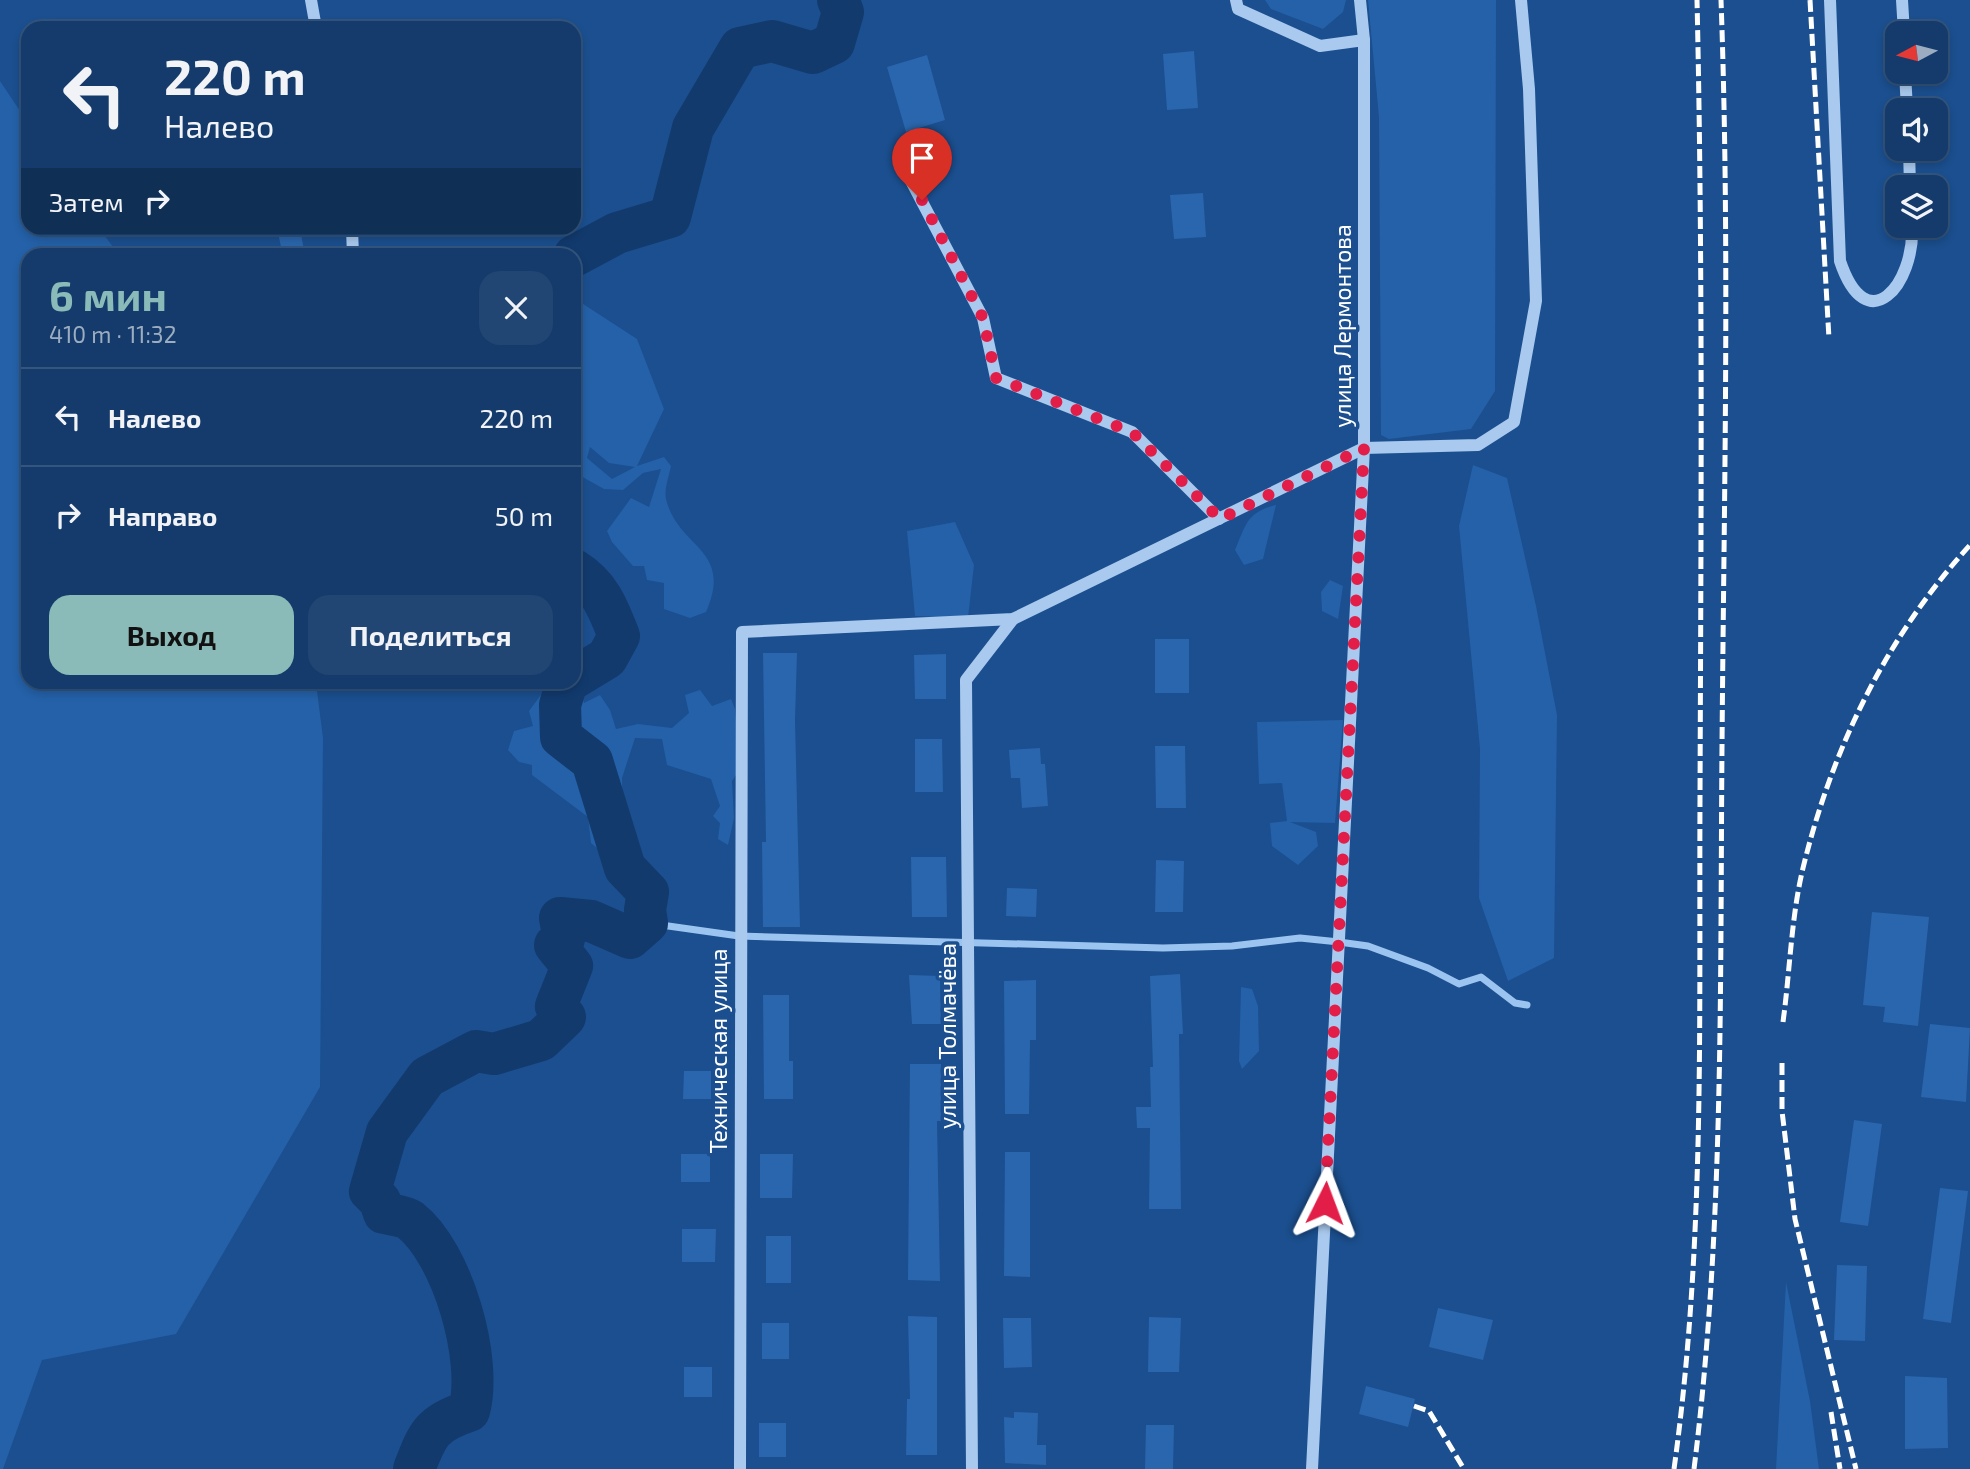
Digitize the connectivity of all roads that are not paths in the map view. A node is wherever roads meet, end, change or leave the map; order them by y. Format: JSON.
{"nodes":[{"id":1,"x":311,"y":0,"type":"edge"},
{"id":2,"x":1236,"y":0,"type":"edge"},
{"id":3,"x":1360,"y":0,"type":"edge"},
{"id":4,"x":1521,"y":0,"type":"edge"},
{"id":5,"x":1830,"y":0,"type":"edge"},
{"id":6,"x":1902,"y":0,"type":"edge"},
{"id":7,"x":315,"y":21,"type":"edge"},
{"id":8,"x":1903,"y":21,"type":"edge"},
{"id":9,"x":1364,"y":40,"type":"junction"},
{"id":10,"x":909,"y":177,"type":"dead end"},
{"id":11,"x":1912,"y":238,"type":"edge"},
{"id":12,"x":1364,"y":448,"type":"junction"},
{"id":13,"x":1220,"y":519,"type":"junction"},
{"id":14,"x":1013,"y":619,"type":"junction"},
{"id":15,"x":740,"y":1469,"type":"edge"},
{"id":16,"x":972,"y":1469,"type":"edge"},
{"id":17,"x":1312,"y":1469,"type":"edge"}],
"edges":[{"from":1,"to":7,"type":"street"},
{"from":2,"to":9,"type":"street"},
{"from":3,"to":9,"type":"street","name":"улица Лермонтова"},
{"from":4,"to":12,"type":"street"},
{"from":5,"to":11,"type":"street"},
{"from":6,"to":8,"type":"street"},
{"from":9,"to":12,"type":"street","name":"улица Лермонтова"},
{"from":10,"to":13,"type":"street"},
{"from":12,"to":13,"type":"street"},
{"from":12,"to":17,"type":"street","name":"улица Лермонтова"},
{"from":13,"to":14,"type":"street"},
{"from":14,"to":15,"type":"street","name":"Техническая улица"},
{"from":14,"to":16,"type":"street","name":"улица Толмачёва"}]}
